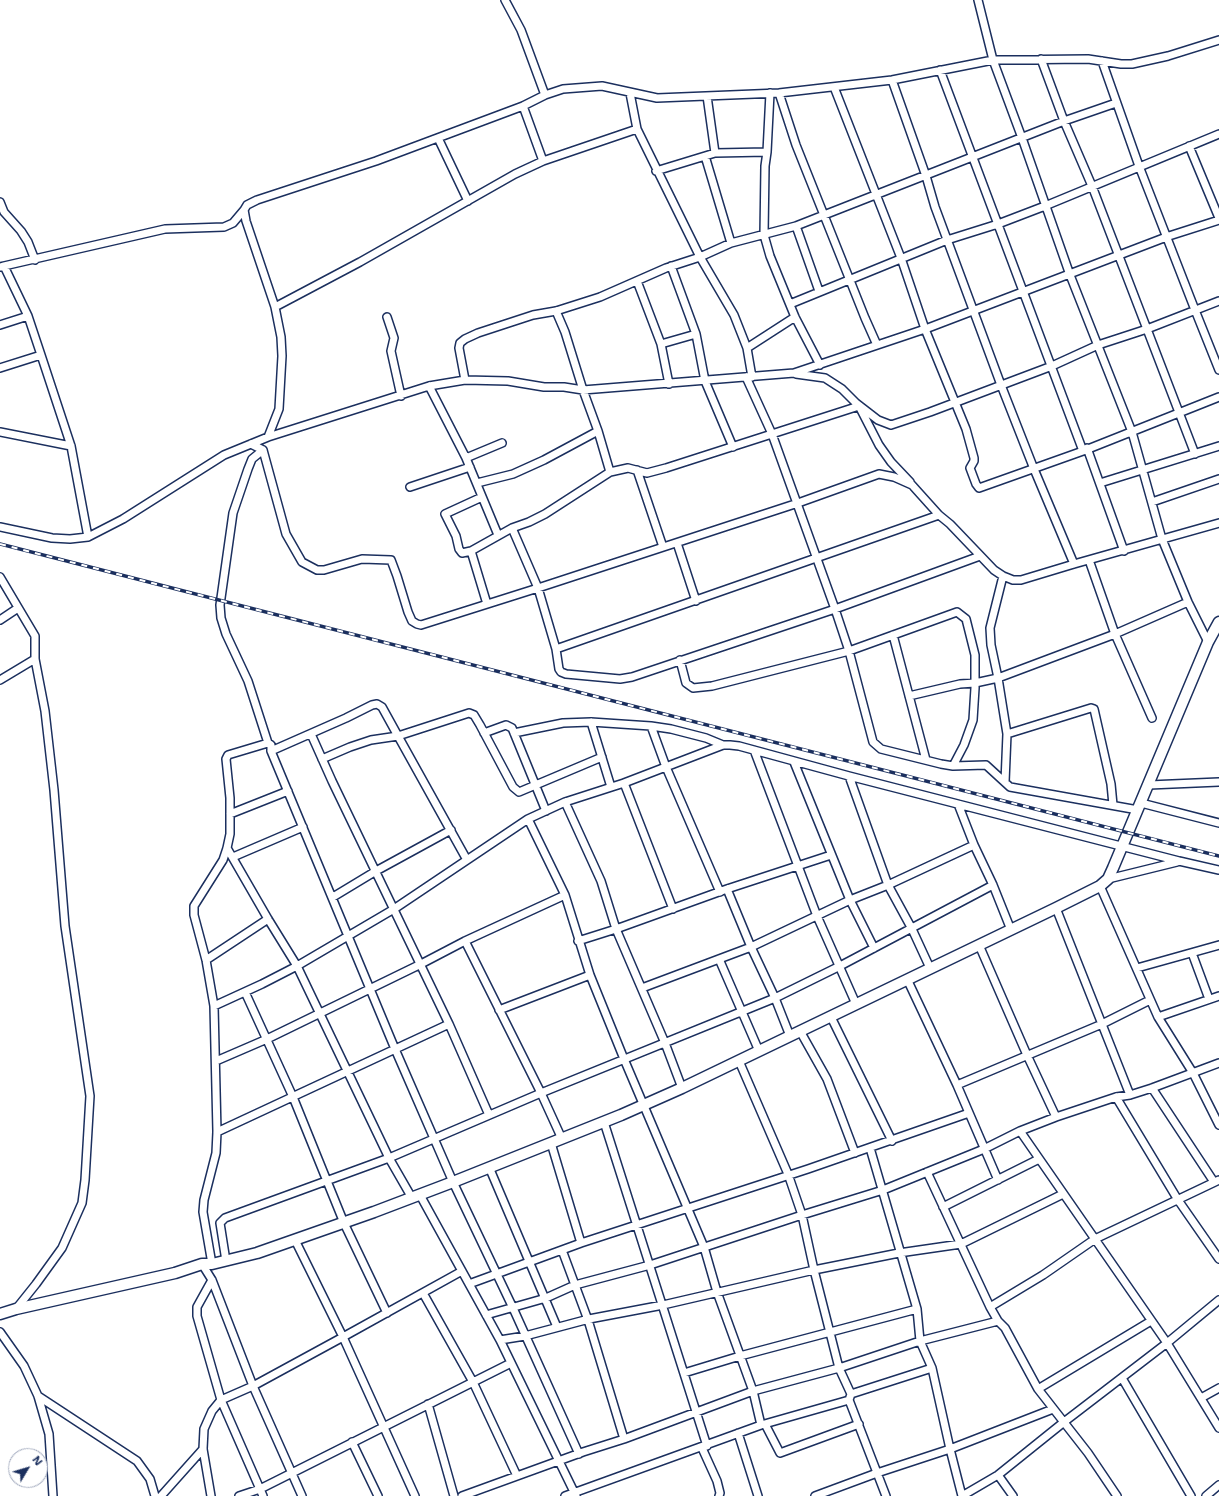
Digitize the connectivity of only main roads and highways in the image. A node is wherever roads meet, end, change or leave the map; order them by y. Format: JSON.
{"nodes":[{"id":1,"x":1219,"y":622,"type":"edge"},
{"id":2,"x":1,"y":1315,"type":"edge"}],
"edges":[{"from":1,"to":2,"type":"main road"}]}
